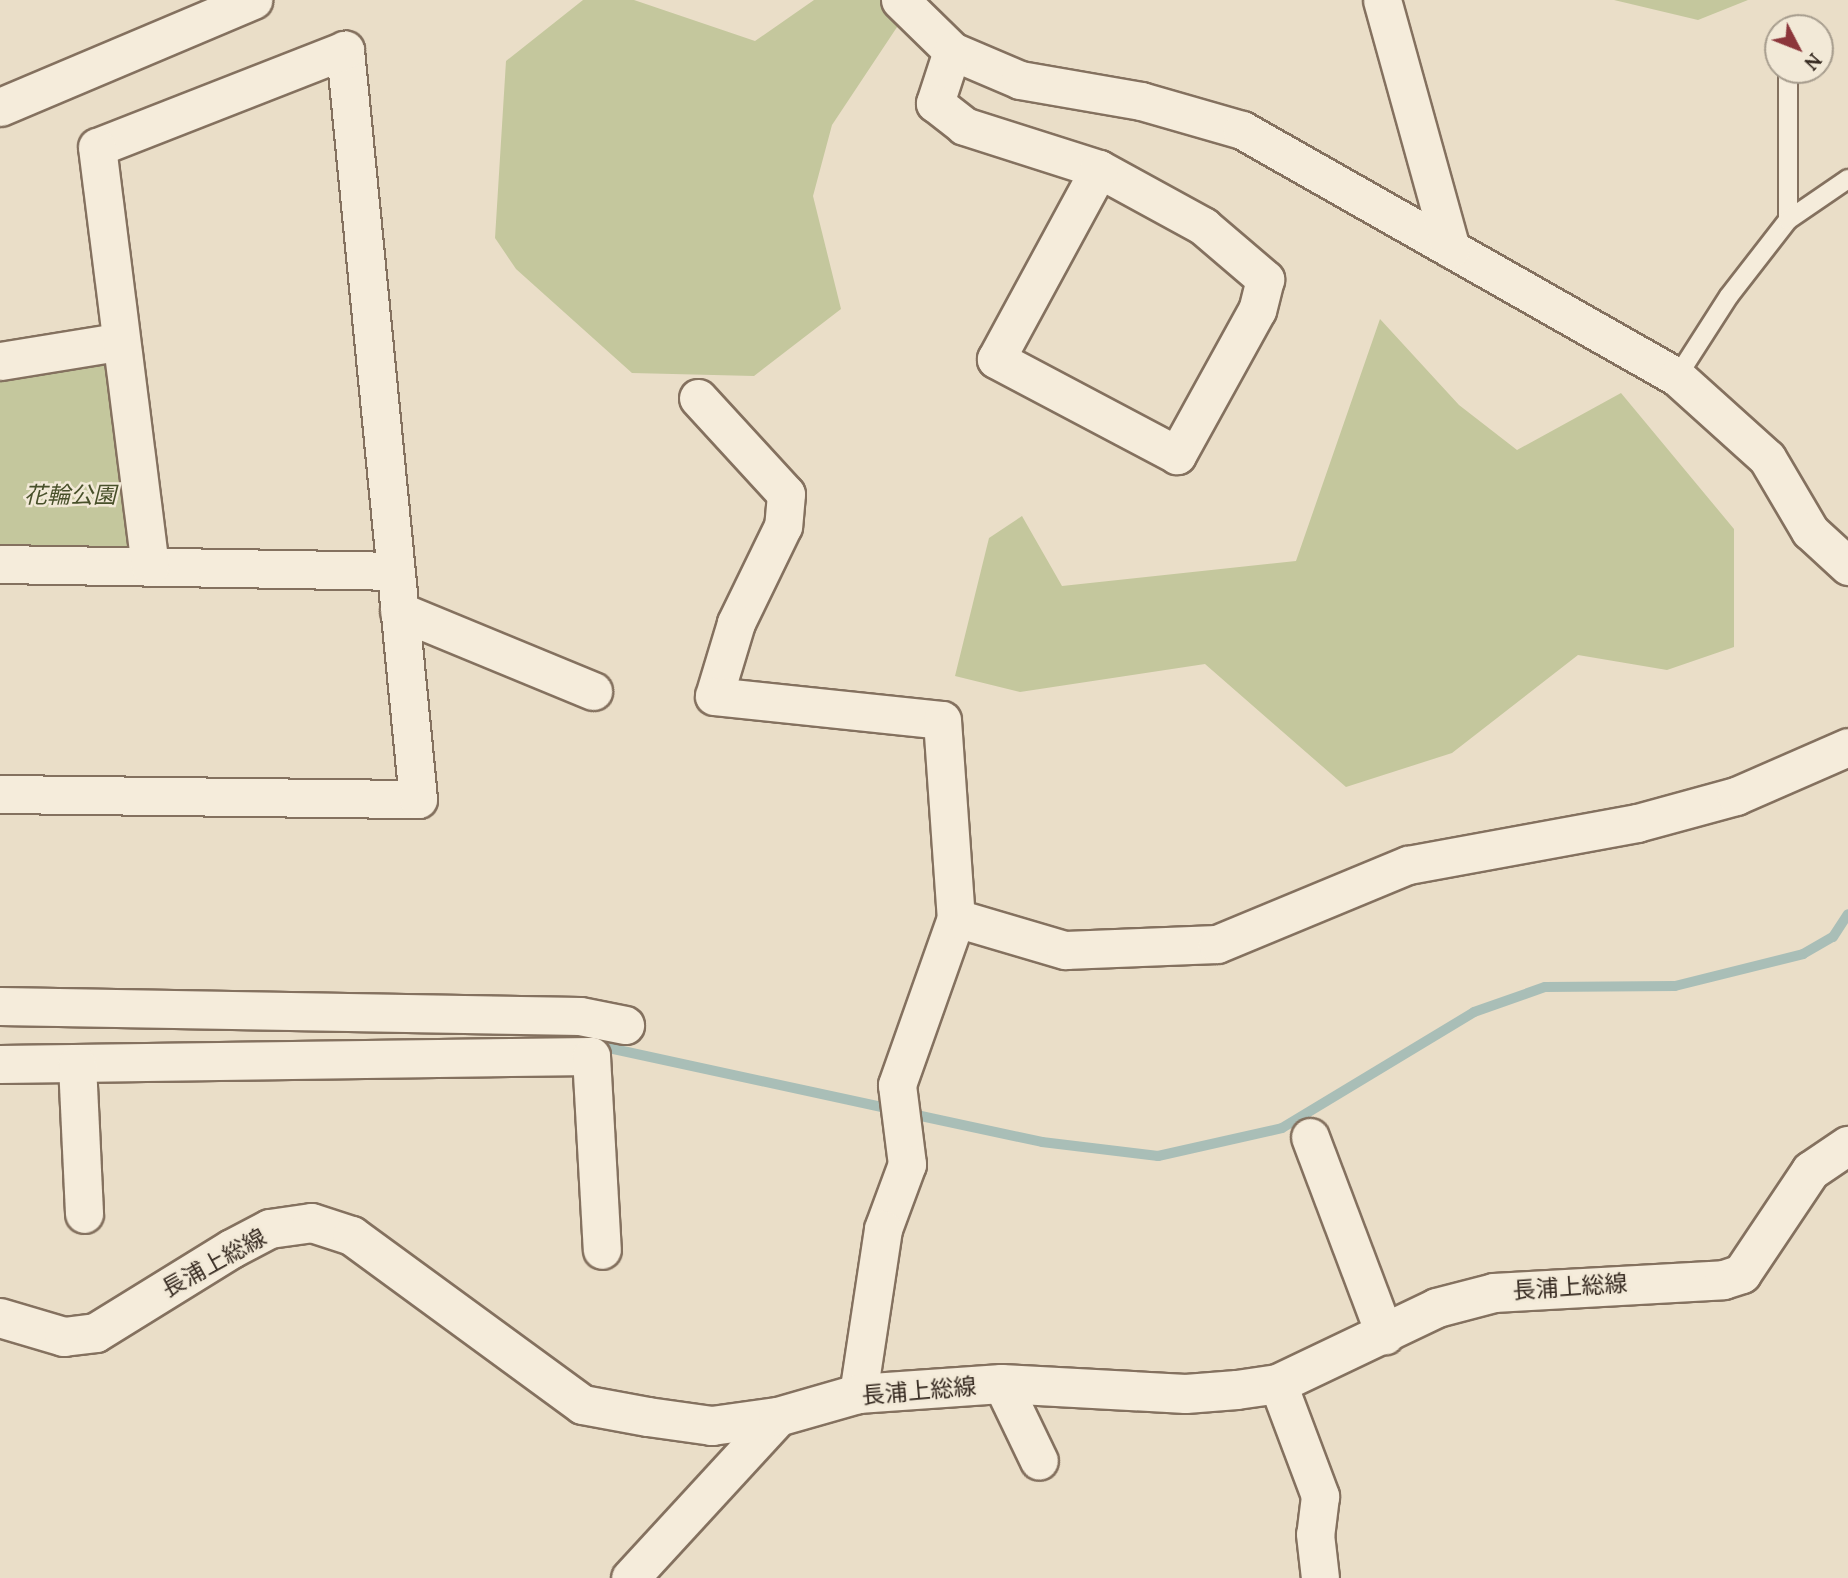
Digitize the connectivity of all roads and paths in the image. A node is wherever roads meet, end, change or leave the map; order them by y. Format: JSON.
{"nodes":[{"id":1,"x":253,"y":0,"type":"edge"},
{"id":2,"x":900,"y":0,"type":"edge"},
{"id":3,"x":1382,"y":0,"type":"edge"},
{"id":4,"x":952,"y":51,"type":"junction"},
{"id":5,"x":1788,"y":84,"type":"edge"},
{"id":6,"x":0,"y":107,"type":"edge"},
{"id":7,"x":1099,"y":169,"type":"junction"},
{"id":8,"x":1848,"y":179,"type":"edge"},
{"id":9,"x":1788,"y":220,"type":"junction"},
{"id":10,"x":1451,"y":249,"type":"junction"},
{"id":11,"x":117,"y":342,"type":"junction"},
{"id":12,"x":0,"y":361,"type":"edge"},
{"id":13,"x":1677,"y":377,"type":"junction"},
{"id":14,"x":698,"y":398,"type":"dead end"},
{"id":15,"x":0,"y":564,"type":"edge"},
{"id":16,"x":1848,"y":566,"type":"edge"},
{"id":17,"x":150,"y":567,"type":"junction"},
{"id":18,"x":396,"y":571,"type":"junction"},
{"id":19,"x":400,"y":611,"type":"junction"},
{"id":20,"x":593,"y":691,"type":"dead end"},
{"id":21,"x":1848,"y":747,"type":"edge"},
{"id":22,"x":0,"y":794,"type":"edge"},
{"id":23,"x":956,"y":918,"type":"junction"},
{"id":24,"x":0,"y":1006,"type":"edge"},
{"id":25,"x":625,"y":1025,"type":"dead end"},
{"id":26,"x":0,"y":1064,"type":"edge"},
{"id":27,"x":77,"y":1064,"type":"junction"},
{"id":28,"x":1310,"y":1137,"type":"dead end"},
{"id":29,"x":1848,"y":1146,"type":"edge"},
{"id":30,"x":84,"y":1214,"type":"dead end"},
{"id":31,"x":602,"y":1250,"type":"dead end"},
{"id":32,"x":0,"y":1318,"type":"edge"},
{"id":33,"x":1385,"y":1335,"type":"junction"},
{"id":34,"x":1002,"y":1384,"type":"junction"},
{"id":35,"x":1278,"y":1384,"type":"junction"},
{"id":36,"x":858,"y":1394,"type":"junction"},
{"id":37,"x":778,"y":1417,"type":"junction"},
{"id":38,"x":1039,"y":1461,"type":"dead end"},
{"id":39,"x":629,"y":1578,"type":"edge"},
{"id":40,"x":1320,"y":1578,"type":"edge"}],
"edges":[{"from":1,"to":6,"type":"street"},
{"from":2,"to":4,"type":"street"},
{"from":3,"to":10,"type":"street"},
{"from":4,"to":7,"type":"street"},
{"from":4,"to":10,"type":"street"},
{"from":5,"to":9,"type":"lane"},
{"from":7,"to":7,"type":"street"},
{"from":8,"to":9,"type":"lane"},
{"from":9,"to":13,"type":"lane"},
{"from":10,"to":13,"type":"street"},
{"from":11,"to":12,"type":"street"},
{"from":11,"to":17,"type":"street"},
{"from":11,"to":18,"type":"street"},
{"from":13,"to":16,"type":"street"},
{"from":14,"to":23,"type":"street"},
{"from":15,"to":17,"type":"street"},
{"from":17,"to":18,"type":"street"},
{"from":18,"to":19,"type":"street"},
{"from":19,"to":20,"type":"street"},
{"from":19,"to":22,"type":"street"},
{"from":21,"to":23,"type":"street"},
{"from":23,"to":36,"type":"street"},
{"from":24,"to":25,"type":"street"},
{"from":26,"to":27,"type":"street"},
{"from":27,"to":30,"type":"street"},
{"from":27,"to":31,"type":"street"},
{"from":28,"to":33,"type":"street"},
{"from":29,"to":33,"type":"main road","name":"長浦上総線"},
{"from":32,"to":37,"type":"main road","name":"長浦上総線"},
{"from":33,"to":35,"type":"main road","name":"長浦上総線"},
{"from":34,"to":35,"type":"main road","name":"長浦上総線"},
{"from":34,"to":36,"type":"main road","name":"長浦上総線"},
{"from":34,"to":38,"type":"street"},
{"from":35,"to":40,"type":"street"},
{"from":36,"to":37,"type":"main road","name":"長浦上総線"},
{"from":37,"to":39,"type":"street"}]}
